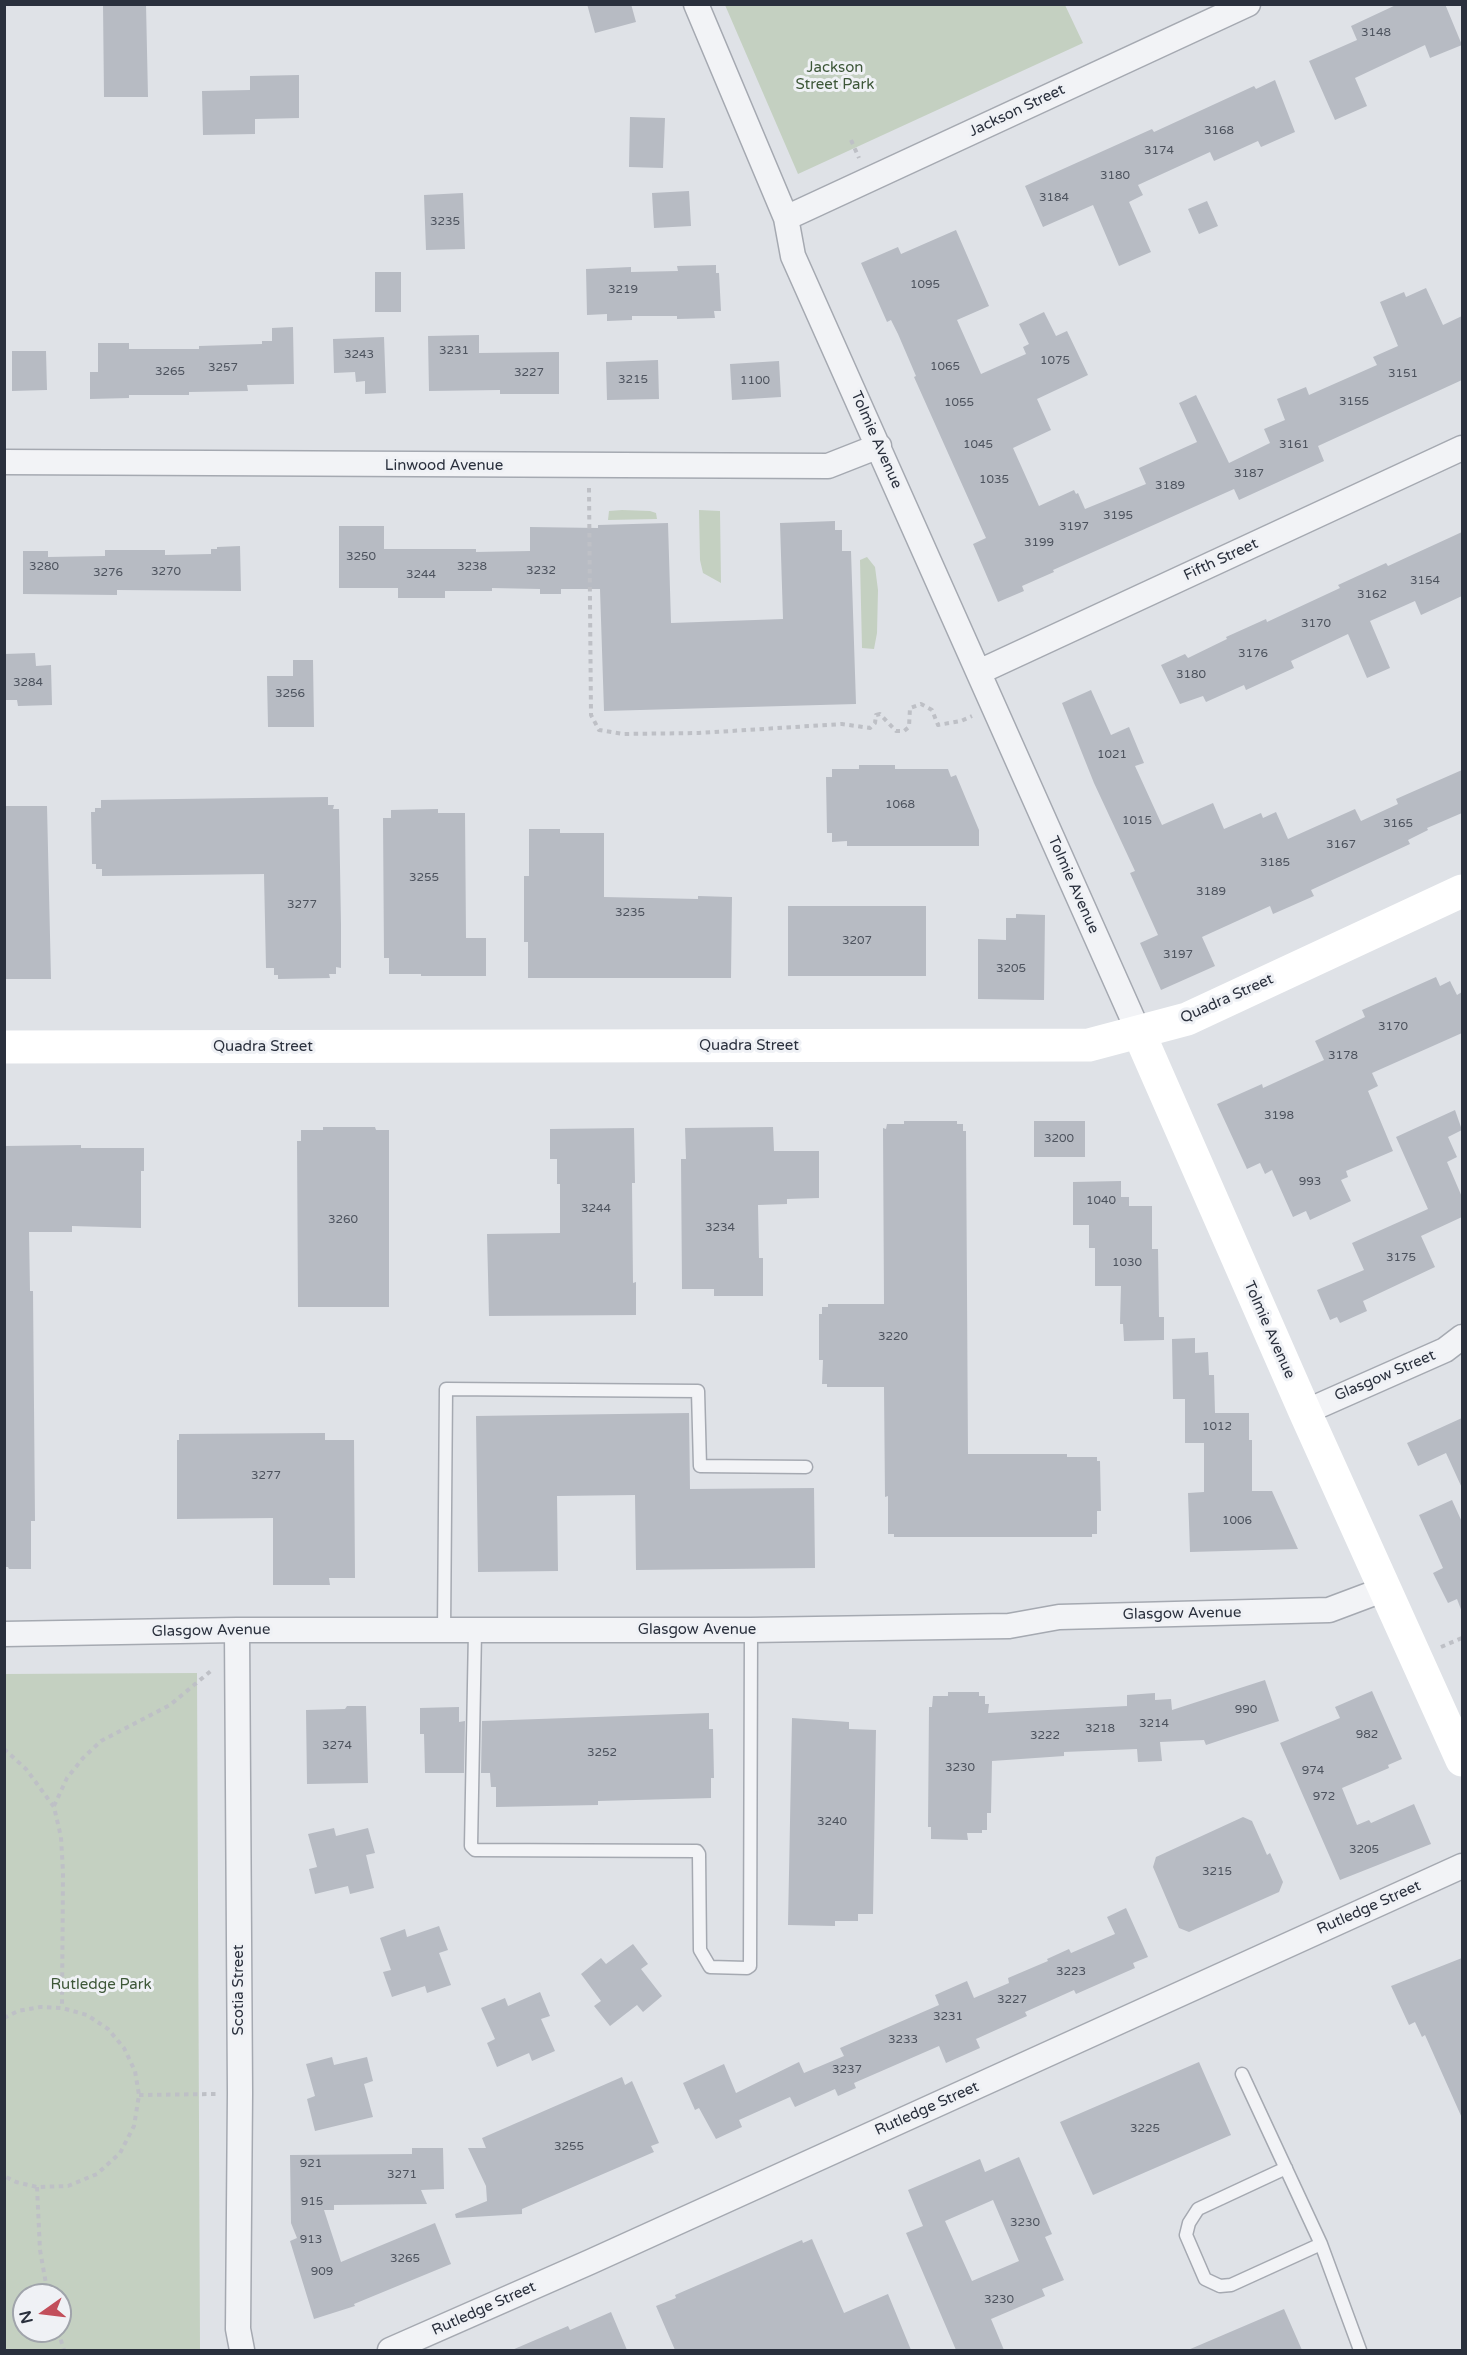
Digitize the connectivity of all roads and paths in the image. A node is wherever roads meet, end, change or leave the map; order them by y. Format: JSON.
{"nodes":[{"id":1,"x":696,"y":4,"type":"edge"},
{"id":2,"x":1248,"y":4,"type":"edge"},
{"id":3,"x":786,"y":218,"type":"junction"},
{"id":4,"x":879,"y":446,"type":"junction"},
{"id":5,"x":1462,"y":448,"type":"edge"},
{"id":6,"x":4,"y":462,"type":"edge"},
{"id":7,"x":588,"y":467,"type":"junction"},
{"id":8,"x":979,"y":672,"type":"junction"},
{"id":9,"x":994,"y":707,"type":"junction"},
{"id":10,"x":1462,"y":891,"type":"edge"},
{"id":11,"x":1139,"y":1033,"type":"junction"},
{"id":12,"x":4,"y":1047,"type":"edge"},
{"id":13,"x":1462,"y":1337,"type":"edge"},
{"id":14,"x":1305,"y":1412,"type":"junction"},
{"id":15,"x":806,"y":1467,"type":"dead end"},
{"id":16,"x":1385,"y":1588,"type":"junction"},
{"id":17,"x":237,"y":1630,"type":"junction"},
{"id":18,"x":475,"y":1630,"type":"junction"},
{"id":19,"x":751,"y":1630,"type":"junction"},
{"id":20,"x":444,"y":1631,"type":"junction"},
{"id":21,"x":4,"y":1634,"type":"edge"},
{"id":22,"x":1462,"y":1638,"type":"edge"},
{"id":23,"x":1441,"y":1647,"type":"dead end"},
{"id":24,"x":237,"y":1666,"type":"junction"},
{"id":25,"x":4,"y":1749,"type":"edge"},
{"id":26,"x":1462,"y":1760,"type":"edge"},
{"id":27,"x":54,"y":1807,"type":"junction"},
{"id":28,"x":1462,"y":1866,"type":"edge"},
{"id":29,"x":63,"y":2008,"type":"junction"},
{"id":30,"x":4,"y":2018,"type":"edge"},
{"id":31,"x":1242,"y":2074,"type":"dead end"},
{"id":32,"x":240,"y":2093,"type":"junction"},
{"id":33,"x":139,"y":2096,"type":"junction"},
{"id":34,"x":1286,"y":2168,"type":"junction"},
{"id":35,"x":4,"y":2176,"type":"edge"},
{"id":36,"x":37,"y":2187,"type":"junction"},
{"id":37,"x":1321,"y":2244,"type":"junction"},
{"id":38,"x":46,"y":2283,"type":"edge"},
{"id":39,"x":242,"y":2350,"type":"edge"},
{"id":40,"x":390,"y":2350,"type":"edge"},
{"id":41,"x":1360,"y":2350,"type":"edge"}],
"edges":[{"from":1,"to":3,"type":"street","name":"Tolmie Avenue"},
{"from":2,"to":3,"type":"street","name":"Jackson Street"},
{"from":3,"to":4,"type":"street","name":"Tolmie Avenue"},
{"from":4,"to":7,"type":"street","name":"Linwood Avenue"},
{"from":4,"to":8,"type":"street","name":"Tolmie Avenue"},
{"from":5,"to":8,"type":"street","name":"Fifth Street"},
{"from":6,"to":7,"type":"street","name":"Linwood Avenue"},
{"from":7,"to":9,"type":"path"},
{"from":8,"to":9,"type":"street","name":"Tolmie Avenue"},
{"from":9,"to":11,"type":"street","name":"Tolmie Avenue"},
{"from":10,"to":11,"type":"main road","name":"Quadra Street"},
{"from":11,"to":12,"type":"main road","name":"Quadra Street"},
{"from":11,"to":14,"type":"main road","name":"Tolmie Avenue"},
{"from":13,"to":14,"type":"street","name":"Glasgow Street"},
{"from":14,"to":16,"type":"main road","name":"Tolmie Avenue"},
{"from":15,"to":20,"type":"lane"},
{"from":16,"to":19,"type":"street","name":"Glasgow Avenue"},
{"from":16,"to":26,"type":"main road","name":"Tolmie Avenue"},
{"from":17,"to":20,"type":"street","name":"Glasgow Avenue"},
{"from":17,"to":21,"type":"street","name":"Glasgow Avenue"},
{"from":17,"to":24,"type":"street","name":"Scotia Street"},
{"from":18,"to":19,"type":"street","name":"Glasgow Avenue"},
{"from":18,"to":19,"type":"lane"},
{"from":18,"to":20,"type":"street","name":"Glasgow Avenue"},
{"from":22,"to":23,"type":"path"},
{"from":24,"to":27,"type":"path"},
{"from":24,"to":32,"type":"street","name":"Scotia Street"},
{"from":25,"to":27,"type":"path"},
{"from":27,"to":29,"type":"path"},
{"from":28,"to":40,"type":"street","name":"Rutledge Street"},
{"from":29,"to":30,"type":"path"},
{"from":29,"to":33,"type":"path"},
{"from":31,"to":34,"type":"lane"},
{"from":32,"to":33,"type":"path"},
{"from":32,"to":39,"type":"street","name":"Scotia Street"},
{"from":33,"to":36,"type":"path"},
{"from":34,"to":37,"type":"lane"},
{"from":34,"to":37,"type":"lane"},
{"from":35,"to":36,"type":"path"},
{"from":36,"to":38,"type":"path"},
{"from":37,"to":41,"type":"lane"}]}
